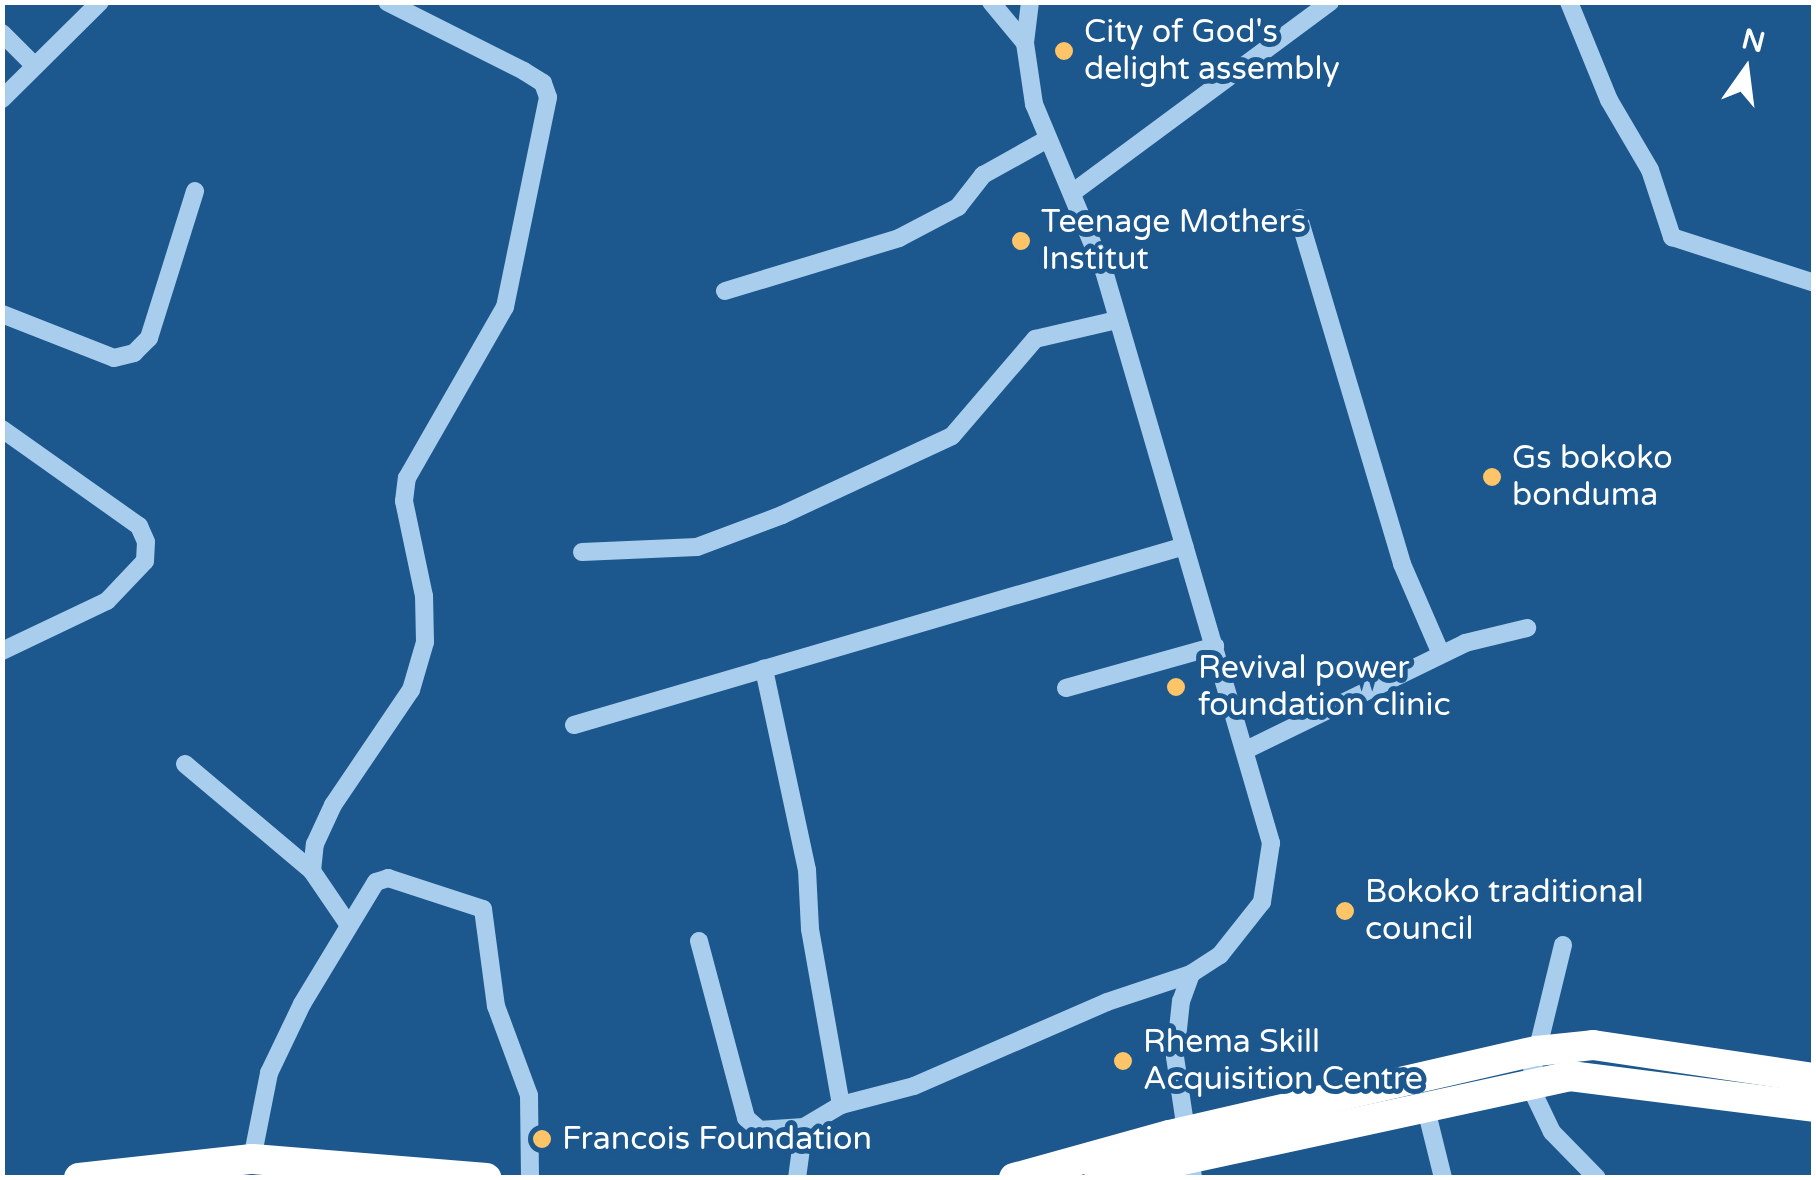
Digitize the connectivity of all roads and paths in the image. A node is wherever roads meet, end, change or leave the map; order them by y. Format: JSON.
{"nodes":[{"id":1,"x":100,"y":2,"type":"edge"},
{"id":2,"x":388,"y":2,"type":"edge"},
{"id":3,"x":991,"y":2,"type":"edge"},
{"id":4,"x":1030,"y":2,"type":"edge"},
{"id":5,"x":1330,"y":2,"type":"edge"},
{"id":6,"x":1569,"y":2,"type":"edge"},
{"id":7,"x":2,"y":33,"type":"edge"},
{"id":8,"x":1025,"y":43,"type":"junction"},
{"id":9,"x":34,"y":65,"type":"junction"},
{"id":10,"x":2,"y":99,"type":"edge"},
{"id":11,"x":1046,"y":140,"type":"junction"},
{"id":12,"x":194,"y":192,"type":"dead end"},
{"id":13,"x":1072,"y":192,"type":"junction"},
{"id":14,"x":1299,"y":218,"type":"dead end"},
{"id":15,"x":1814,"y":283,"type":"edge"},
{"id":16,"x":724,"y":291,"type":"dead end"},
{"id":17,"x":2,"y":314,"type":"edge"},
{"id":18,"x":1117,"y":320,"type":"junction"},
{"id":19,"x":2,"y":429,"type":"edge"},
{"id":20,"x":1184,"y":546,"type":"junction"},
{"id":21,"x":582,"y":552,"type":"dead end"},
{"id":22,"x":1528,"y":628,"type":"dead end"},
{"id":23,"x":1215,"y":646,"type":"junction"},
{"id":24,"x":2,"y":651,"type":"edge"},
{"id":25,"x":1441,"y":654,"type":"junction"},
{"id":26,"x":764,"y":669,"type":"junction"},
{"id":27,"x":1066,"y":688,"type":"dead end"},
{"id":28,"x":574,"y":726,"type":"dead end"},
{"id":29,"x":1246,"y":750,"type":"junction"},
{"id":30,"x":184,"y":764,"type":"dead end"},
{"id":31,"x":312,"y":871,"type":"junction"},
{"id":32,"x":348,"y":924,"type":"junction"},
{"id":33,"x":700,"y":941,"type":"dead end"},
{"id":34,"x":1563,"y":944,"type":"dead end"},
{"id":35,"x":1190,"y":974,"type":"junction"},
{"id":36,"x":1537,"y":1051,"type":"junction"},
{"id":37,"x":1814,"y":1078,"type":"edge"},
{"id":38,"x":1529,"y":1084,"type":"junction"},
{"id":39,"x":841,"y":1105,"type":"junction"},
{"id":40,"x":1425,"y":1105,"type":"junction"},
{"id":41,"x":1814,"y":1107,"type":"edge"},
{"id":42,"x":804,"y":1127,"type":"junction"},
{"id":43,"x":1193,"y":1153,"type":"edge"},
{"id":44,"x":252,"y":1160,"type":"junction"},
{"id":45,"x":79,"y":1178,"type":"edge"},
{"id":46,"x":486,"y":1178,"type":"edge"},
{"id":47,"x":530,"y":1178,"type":"edge"},
{"id":48,"x":796,"y":1178,"type":"edge"},
{"id":49,"x":1014,"y":1178,"type":"edge"},
{"id":50,"x":1099,"y":1178,"type":"edge"},
{"id":51,"x":1443,"y":1178,"type":"edge"},
{"id":52,"x":1597,"y":1178,"type":"edge"}],
"edges":[{"from":1,"to":9,"type":"street"},
{"from":2,"to":31,"type":"street"},
{"from":3,"to":8,"type":"street"},
{"from":4,"to":8,"type":"street"},
{"from":5,"to":13,"type":"street"},
{"from":6,"to":15,"type":"street"},
{"from":7,"to":9,"type":"street"},
{"from":8,"to":11,"type":"street"},
{"from":9,"to":10,"type":"street"},
{"from":11,"to":13,"type":"street"},
{"from":11,"to":16,"type":"street"},
{"from":12,"to":17,"type":"street"},
{"from":13,"to":18,"type":"street"},
{"from":14,"to":25,"type":"street"},
{"from":18,"to":20,"type":"street"},
{"from":18,"to":21,"type":"street"},
{"from":19,"to":24,"type":"street"},
{"from":20,"to":23,"type":"street"},
{"from":20,"to":26,"type":"street"},
{"from":22,"to":25,"type":"street"},
{"from":23,"to":27,"type":"street"},
{"from":23,"to":29,"type":"street"},
{"from":25,"to":29,"type":"street"},
{"from":26,"to":28,"type":"street"},
{"from":26,"to":39,"type":"street"},
{"from":29,"to":35,"type":"street"},
{"from":30,"to":31,"type":"street"},
{"from":31,"to":32,"type":"street"},
{"from":32,"to":44,"type":"street"},
{"from":32,"to":47,"type":"street"},
{"from":33,"to":42,"type":"street"},
{"from":34,"to":36,"type":"street"},
{"from":35,"to":39,"type":"street"},
{"from":35,"to":43,"type":"street"},
{"from":36,"to":37,"type":"highway"},
{"from":36,"to":38,"type":"street"},
{"from":36,"to":43,"type":"highway"},
{"from":38,"to":40,"type":"highway"},
{"from":38,"to":41,"type":"highway"},
{"from":38,"to":52,"type":"street"},
{"from":39,"to":42,"type":"street"},
{"from":40,"to":43,"type":"highway"},
{"from":40,"to":51,"type":"street"},
{"from":42,"to":48,"type":"street"},
{"from":43,"to":49,"type":"highway"},
{"from":43,"to":50,"type":"highway"},
{"from":44,"to":45,"type":"highway"},
{"from":44,"to":46,"type":"highway"}]}
